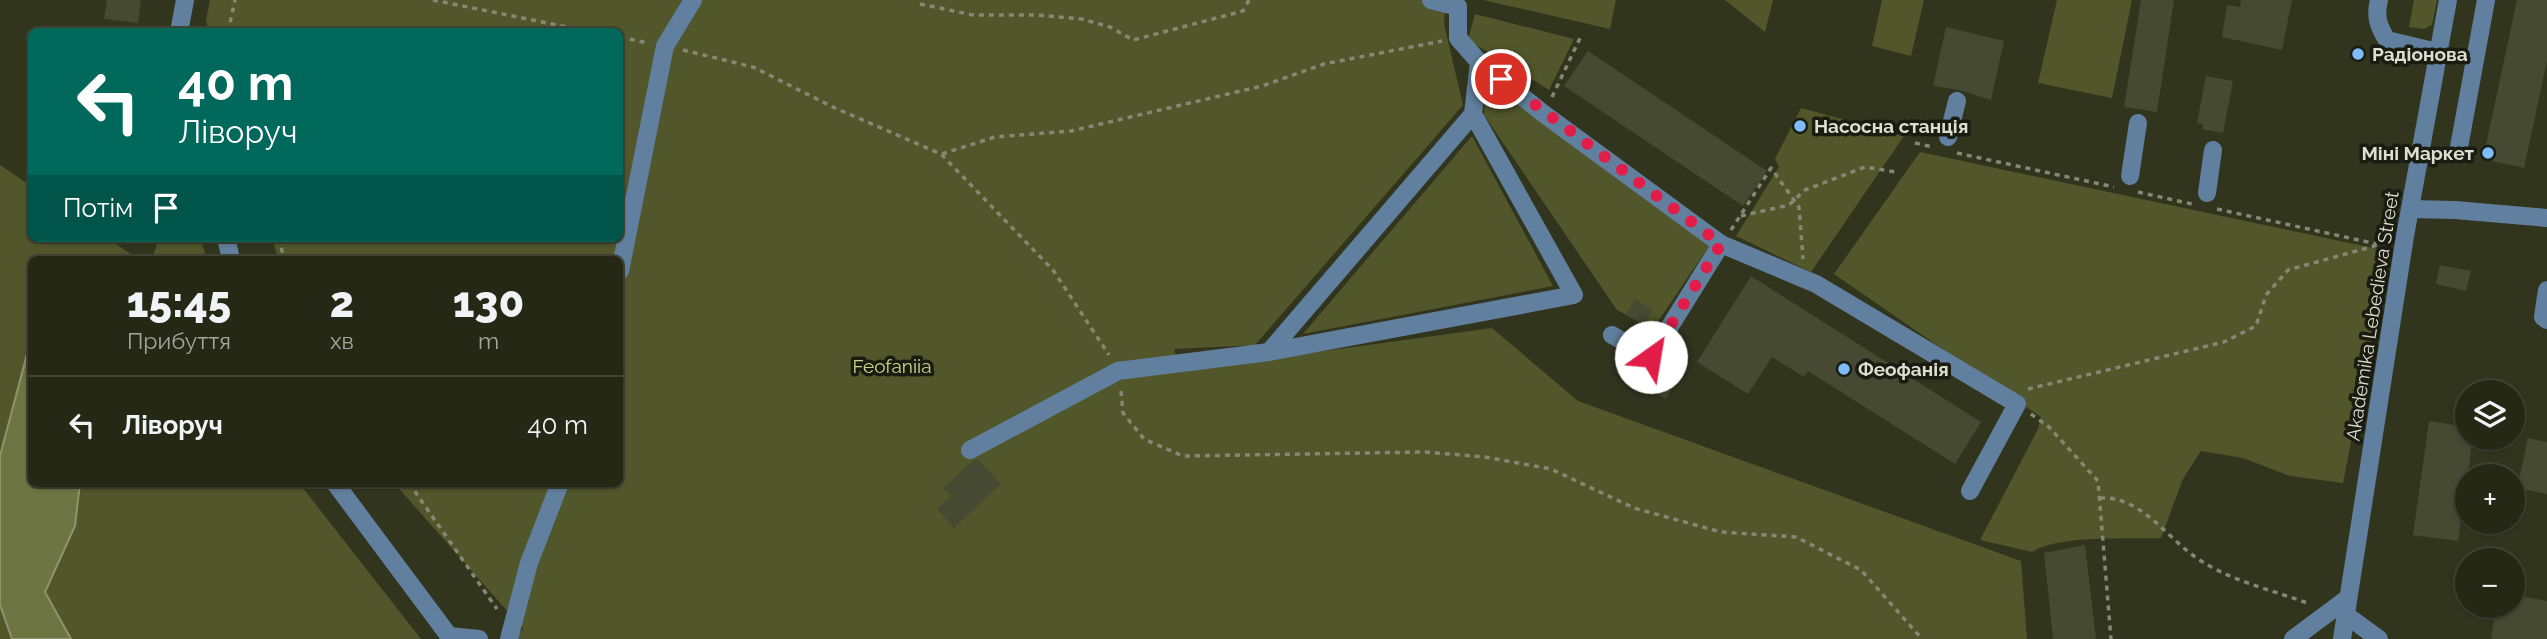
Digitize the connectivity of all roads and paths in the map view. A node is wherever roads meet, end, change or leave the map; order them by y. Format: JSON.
{"nodes":[{"id":1,"x":185,"y":0,"type":"edge"},
{"id":2,"x":235,"y":0,"type":"edge"},
{"id":3,"x":433,"y":0,"type":"edge"},
{"id":4,"x":692,"y":0,"type":"edge"},
{"id":5,"x":1249,"y":0,"type":"edge"},
{"id":6,"x":1431,"y":0,"type":"edge"},
{"id":7,"x":2379,"y":0,"type":"edge"},
{"id":8,"x":2448,"y":0,"type":"edge"},
{"id":9,"x":2486,"y":0,"type":"edge"},
{"id":10,"x":920,"y":4,"type":"dead end"},
{"id":11,"x":180,"y":28,"type":"edge"},
{"id":12,"x":229,"y":28,"type":"edge"},
{"id":13,"x":572,"y":28,"type":"edge"},
{"id":14,"x":1581,"y":36,"type":"dead end"},
{"id":15,"x":623,"y":38,"type":"edge"},
{"id":16,"x":1458,"y":38,"type":"junction"},
{"id":17,"x":665,"y":46,"type":"junction"},
{"id":18,"x":2437,"y":52,"type":"junction"},
{"id":19,"x":1479,"y":62,"type":"junction"},
{"id":20,"x":1956,"y":101,"type":"dead end"},
{"id":21,"x":1473,"y":114,"type":"junction"},
{"id":22,"x":1544,"y":114,"type":"junction"},
{"id":23,"x":2138,"y":123,"type":"dead end"},
{"id":24,"x":1915,"y":143,"type":"dead end"},
{"id":25,"x":1949,"y":146,"type":"junction"},
{"id":26,"x":2459,"y":147,"type":"dead end"},
{"id":27,"x":2213,"y":150,"type":"dead end"},
{"id":28,"x":941,"y":154,"type":"dead end"},
{"id":29,"x":1896,"y":172,"type":"dead end"},
{"id":30,"x":2127,"y":185,"type":"junction"},
{"id":31,"x":626,"y":198,"type":"edge"},
{"id":32,"x":2208,"y":203,"type":"junction"},
{"id":33,"x":2410,"y":209,"type":"junction"},
{"id":34,"x":2547,"y":218,"type":"edge"},
{"id":35,"x":623,"y":234,"type":"edge"},
{"id":36,"x":1721,"y":244,"type":"junction"},
{"id":37,"x":1804,"y":279,"type":"junction"},
{"id":38,"x":2547,"y":290,"type":"edge"},
{"id":39,"x":2547,"y":320,"type":"edge"},
{"id":40,"x":1612,"y":335,"type":"dead end"},
{"id":41,"x":1269,"y":352,"type":"junction"},
{"id":42,"x":2019,"y":397,"type":"junction"},
{"id":43,"x":970,"y":450,"type":"dead end"},
{"id":44,"x":338,"y":487,"type":"edge"},
{"id":45,"x":412,"y":487,"type":"edge"},
{"id":46,"x":558,"y":487,"type":"edge"},
{"id":47,"x":1970,"y":491,"type":"dead end"},
{"id":48,"x":2100,"y":498,"type":"junction"},
{"id":49,"x":2312,"y":605,"type":"dead end"},
{"id":50,"x":2347,"y":606,"type":"junction"},
{"id":51,"x":509,"y":634,"type":"edge"},
{"id":52,"x":479,"y":639,"type":"edge"},
{"id":53,"x":2111,"y":639,"type":"edge"},
{"id":54,"x":2293,"y":639,"type":"edge"},
{"id":55,"x":2343,"y":639,"type":"edge"},
{"id":56,"x":2379,"y":639,"type":"edge"}],
"edges":[{"from":1,"to":11,"type":"street"},
{"from":2,"to":12,"type":"path"},
{"from":3,"to":13,"type":"path"},
{"from":4,"to":17,"type":"street"},
{"from":5,"to":10,"type":"path"},
{"from":6,"to":16,"type":"street"},
{"from":7,"to":18,"type":"street"},
{"from":8,"to":18,"type":"street","name":"Akademika Lebedieva Street"},
{"from":9,"to":26,"type":"street"},
{"from":14,"to":22,"type":"path"},
{"from":15,"to":17,"type":"path"},
{"from":16,"to":19,"type":"street"},
{"from":16,"to":28,"type":"path"},
{"from":17,"to":31,"type":"street"},
{"from":18,"to":33,"type":"street","name":"Akademika Lebedieva Street"},
{"from":19,"to":21,"type":"street"},
{"from":19,"to":22,"type":"street"},
{"from":20,"to":25,"type":"street"},
{"from":21,"to":41,"type":"street"},
{"from":21,"to":41,"type":"street"},
{"from":22,"to":36,"type":"street"},
{"from":23,"to":30,"type":"street"},
{"from":24,"to":25,"type":"path"},
{"from":25,"to":30,"type":"path"},
{"from":27,"to":32,"type":"street"},
{"from":29,"to":37,"type":"path"},
{"from":30,"to":32,"type":"path"},
{"from":31,"to":35,"type":"street"},
{"from":32,"to":42,"type":"path"},
{"from":33,"to":34,"type":"street"},
{"from":33,"to":50,"type":"street","name":"Akademika Lebedieva Street"},
{"from":36,"to":37,"type":"street"},
{"from":36,"to":40,"type":"street"},
{"from":37,"to":42,"type":"street"},
{"from":38,"to":39,"type":"street"},
{"from":41,"to":43,"type":"street"},
{"from":42,"to":47,"type":"street"},
{"from":42,"to":48,"type":"path"},
{"from":44,"to":52,"type":"street"},
{"from":45,"to":51,"type":"path"},
{"from":46,"to":51,"type":"street"},
{"from":48,"to":49,"type":"path"},
{"from":48,"to":53,"type":"path"},
{"from":50,"to":54,"type":"street"},
{"from":50,"to":55,"type":"street","name":"Akademika Lebedieva Street"},
{"from":50,"to":56,"type":"street"}]}
